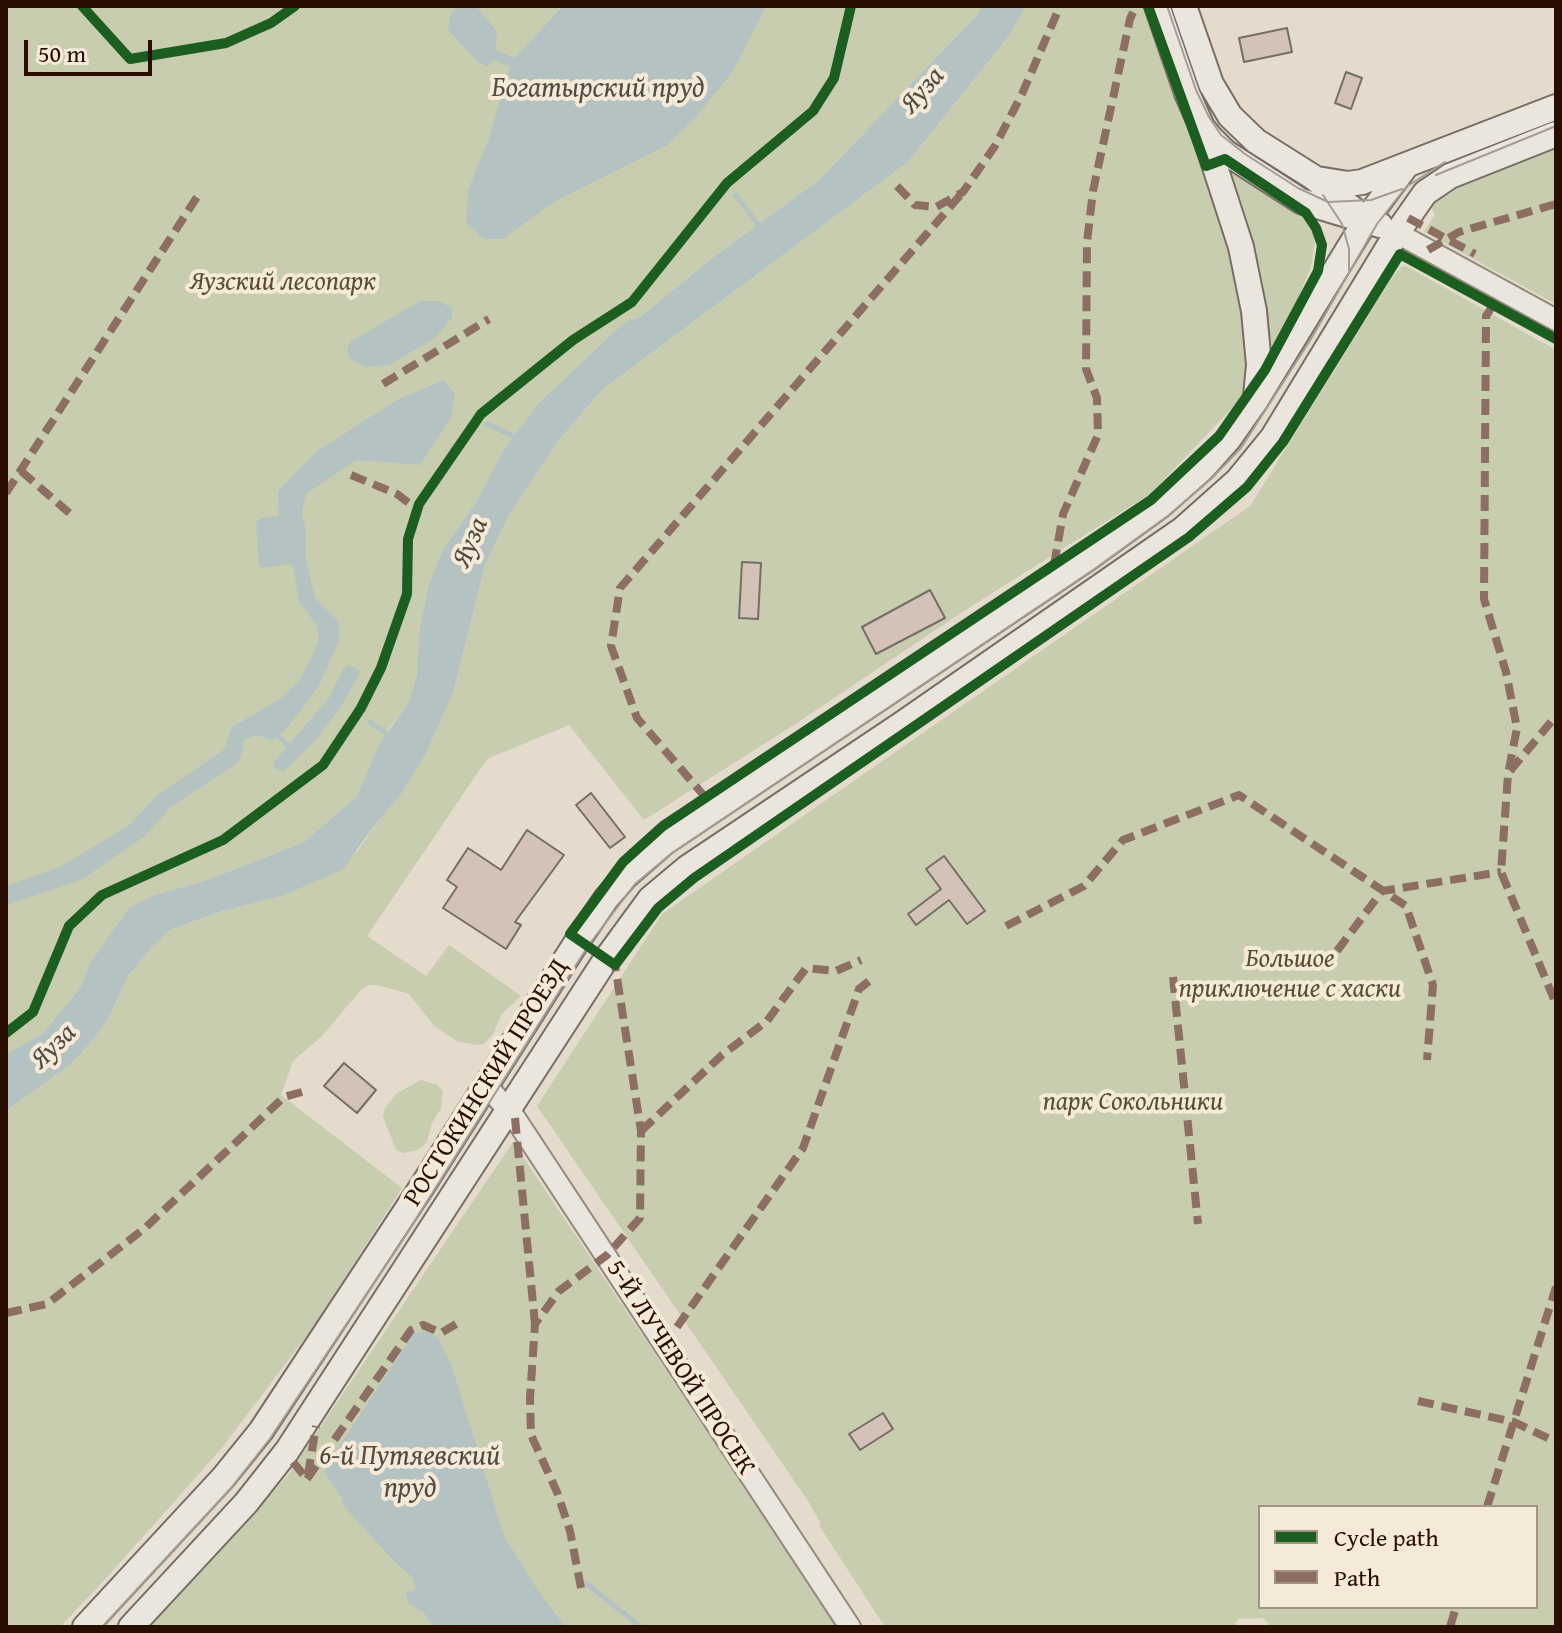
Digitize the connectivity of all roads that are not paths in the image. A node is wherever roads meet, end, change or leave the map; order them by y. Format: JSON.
{"nodes":[{"id":1,"x":1157,"y":6,"type":"edge"},
{"id":2,"x":1184,"y":6,"type":"edge"},
{"id":3,"x":1556,"y":107,"type":"edge"},
{"id":4,"x":1202,"y":127,"type":"junction"},
{"id":5,"x":1556,"y":134,"type":"edge"},
{"id":6,"x":1406,"y":166,"type":"junction"},
{"id":7,"x":1313,"y":177,"type":"junction"},
{"id":8,"x":1366,"y":220,"type":"junction"},
{"id":9,"x":1397,"y":233,"type":"junction"},
{"id":10,"x":1556,"y":320,"type":"edge"},
{"id":11,"x":1256,"y":400,"type":"junction"},
{"id":12,"x":487,"y":1086,"type":"junction"},
{"id":13,"x":509,"y":1110,"type":"junction"},
{"id":14,"x":85,"y":1627,"type":"edge"},
{"id":15,"x":131,"y":1627,"type":"edge"},
{"id":16,"x":850,"y":1627,"type":"edge"}],
"edges":[{"from":1,"to":4,"type":"main road"},
{"from":2,"to":7,"type":"main road"},
{"from":3,"to":6,"type":"main road"},
{"from":4,"to":8,"type":"main road"},
{"from":4,"to":11,"type":"main road"},
{"from":5,"to":9,"type":"main road","name":"РОСТОКИНСКИЙ ПРОЕЗД"},
{"from":6,"to":7,"type":"main road"},
{"from":6,"to":8,"type":"main road","name":"РОСТОКИНСКИЙ ПРОЕЗД"},
{"from":7,"to":8,"type":"main road"},
{"from":8,"to":9,"type":"main road"},
{"from":8,"to":11,"type":"main road","name":"РОСТОКИНСКИЙ ПРОЕЗД"},
{"from":9,"to":10,"type":"street"},
{"from":9,"to":13,"type":"main road","name":"РОСТОКИНСКИЙ ПРОЕЗД"},
{"from":11,"to":12,"type":"main road","name":"РОСТОКИНСКИЙ ПРОЕЗД"},
{"from":12,"to":13,"type":"street","name":"5-Й ЛУЧЕВОЙ ПРОСЕК"},
{"from":12,"to":14,"type":"main road","name":"РОСТОКИНСКИЙ ПРОЕЗД"},
{"from":13,"to":15,"type":"main road","name":"РОСТОКИНСКИЙ ПРОЕЗД"},
{"from":13,"to":16,"type":"street","name":"5-Й ЛУЧЕВОЙ ПРОСЕК"}]}
